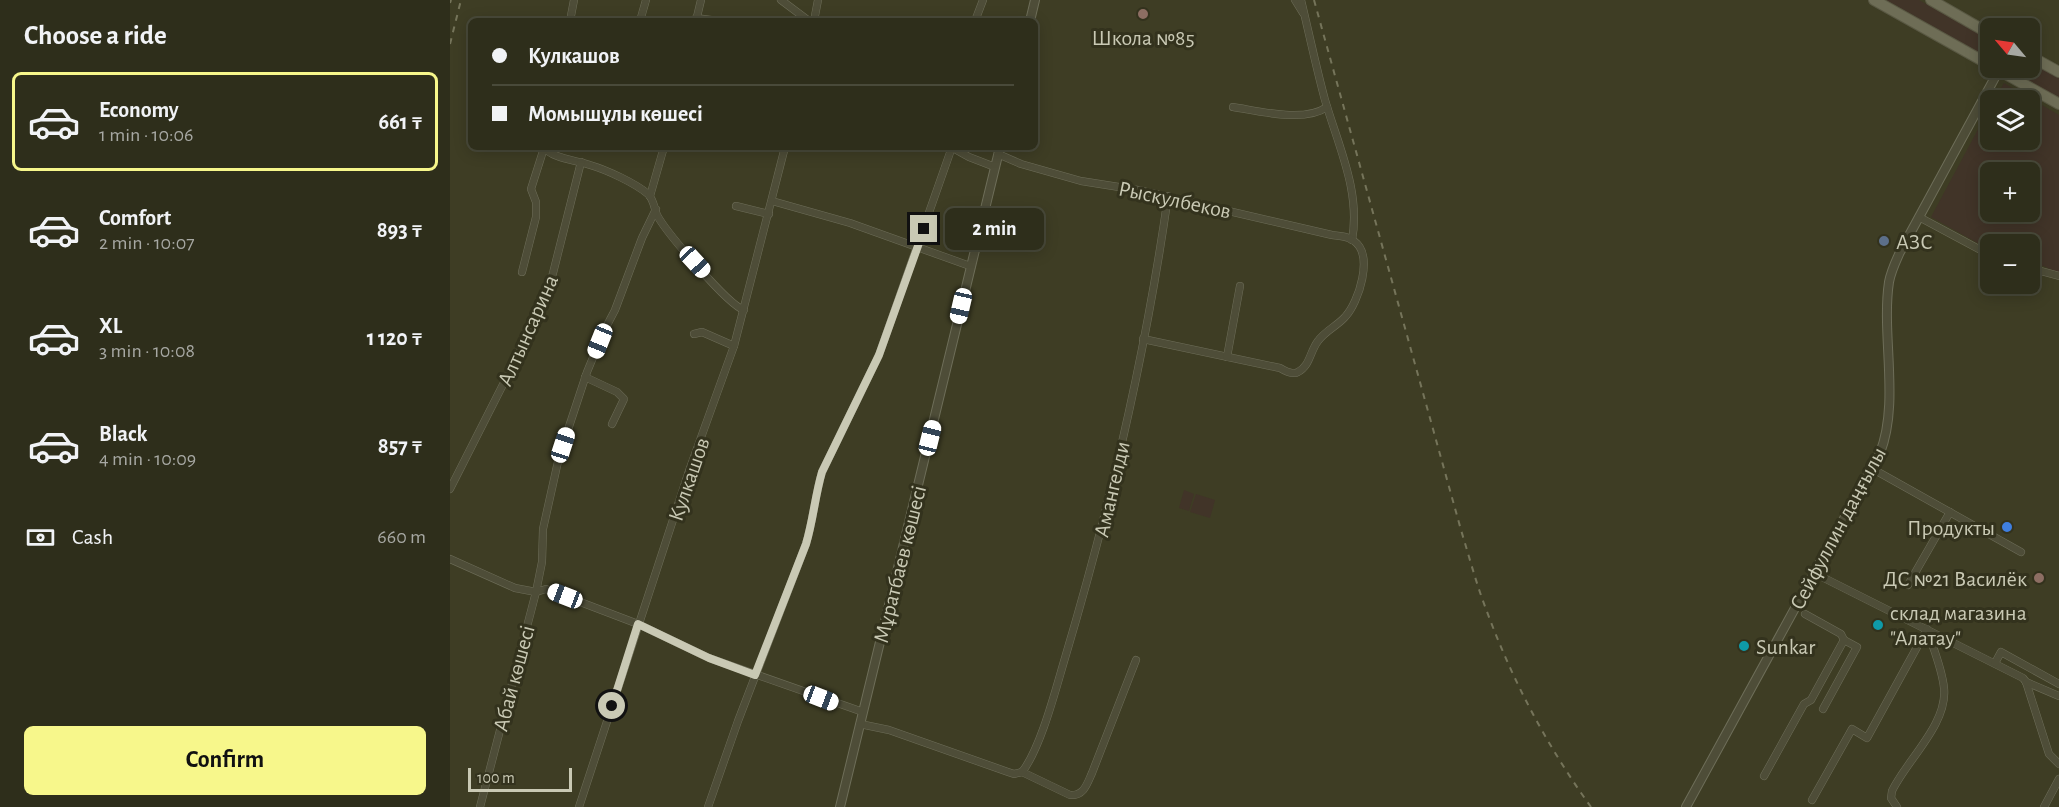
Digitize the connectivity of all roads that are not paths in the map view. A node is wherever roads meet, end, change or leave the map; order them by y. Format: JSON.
{"nodes":[{"id":1,"x":574,"y":0,"type":"edge"},
{"id":2,"x":646,"y":0,"type":"edge"},
{"id":3,"x":701,"y":0,"type":"edge"},
{"id":4,"x":781,"y":0,"type":"edge"},
{"id":5,"x":818,"y":0,"type":"edge"},
{"id":6,"x":983,"y":0,"type":"edge"},
{"id":7,"x":1035,"y":0,"type":"edge"},
{"id":8,"x":1295,"y":0,"type":"edge"},
{"id":9,"x":1301,"y":0,"type":"edge"},
{"id":10,"x":1874,"y":0,"type":"edge"},
{"id":11,"x":1931,"y":0,"type":"edge"},
{"id":12,"x":1304,"y":15,"type":"junction"},
{"id":13,"x":571,"y":18,"type":"edge"},
{"id":14,"x":641,"y":18,"type":"edge"},
{"id":15,"x":696,"y":18,"type":"edge"},
{"id":16,"x":805,"y":18,"type":"edge"},
{"id":17,"x":815,"y":18,"type":"edge"},
{"id":18,"x":976,"y":18,"type":"edge"},
{"id":19,"x":1031,"y":18,"type":"edge"},
{"id":20,"x":1980,"y":28,"type":"edge"},
{"id":21,"x":1980,"y":59,"type":"edge"},
{"id":22,"x":2040,"y":62,"type":"edge"},
{"id":23,"x":2059,"y":72,"type":"edge"},
{"id":24,"x":1991,"y":78,"type":"edge"},
{"id":25,"x":2014,"y":78,"type":"edge"},
{"id":26,"x":2059,"y":104,"type":"edge"},
{"id":27,"x":1233,"y":107,"type":"dead end"},
{"id":28,"x":1327,"y":107,"type":"junction"},
{"id":29,"x":543,"y":150,"type":"edge"},
{"id":30,"x":546,"y":150,"type":"edge"},
{"id":31,"x":663,"y":150,"type":"edge"},
{"id":32,"x":784,"y":150,"type":"edge"},
{"id":33,"x":950,"y":150,"type":"edge"},
{"id":34,"x":956,"y":150,"type":"edge"},
{"id":35,"x":999,"y":150,"type":"edge"},
{"id":36,"x":581,"y":162,"type":"junction"},
{"id":37,"x":995,"y":167,"type":"junction"},
{"id":38,"x":650,"y":196,"type":"junction"},
{"id":39,"x":1168,"y":196,"type":"junction"},
{"id":40,"x":772,"y":201,"type":"junction"},
{"id":41,"x":736,"y":206,"type":"dead end"},
{"id":42,"x":656,"y":209,"type":"junction"},
{"id":43,"x":769,"y":214,"type":"junction"},
{"id":44,"x":1919,"y":217,"type":"junction"},
{"id":45,"x":1352,"y":240,"type":"junction"},
{"id":46,"x":918,"y":247,"type":"junction"},
{"id":47,"x":1980,"y":250,"type":"edge"},
{"id":48,"x":970,"y":266,"type":"junction"},
{"id":49,"x":2040,"y":271,"type":"edge"},
{"id":50,"x":522,"y":272,"type":"dead end"},
{"id":51,"x":2059,"y":276,"type":"edge"},
{"id":52,"x":1240,"y":286,"type":"dead end"},
{"id":53,"x":744,"y":310,"type":"junction"},
{"id":54,"x":694,"y":334,"type":"dead end"},
{"id":55,"x":1143,"y":339,"type":"junction"},
{"id":56,"x":734,"y":346,"type":"junction"},
{"id":57,"x":1227,"y":357,"type":"junction"},
{"id":58,"x":585,"y":377,"type":"junction"},
{"id":59,"x":612,"y":424,"type":"dead end"},
{"id":60,"x":1871,"y":468,"type":"junction"},
{"id":61,"x":450,"y":489,"type":"edge"},
{"id":62,"x":1950,"y":512,"type":"junction"},
{"id":63,"x":2021,"y":552,"type":"dead end"},
{"id":64,"x":450,"y":559,"type":"edge"},
{"id":65,"x":1814,"y":573,"type":"junction"},
{"id":66,"x":1908,"y":585,"type":"dead end"},
{"id":67,"x":536,"y":592,"type":"junction"},
{"id":68,"x":1805,"y":614,"type":"dead end"},
{"id":69,"x":638,"y":624,"type":"junction"},
{"id":70,"x":1927,"y":629,"type":"junction"},
{"id":71,"x":1844,"y":640,"type":"junction"},
{"id":72,"x":1136,"y":660,"type":"dead end"},
{"id":73,"x":1995,"y":663,"type":"junction"},
{"id":74,"x":755,"y":675,"type":"junction"},
{"id":75,"x":2026,"y":682,"type":"junction"},
{"id":76,"x":2059,"y":684,"type":"edge"},
{"id":77,"x":2059,"y":696,"type":"edge"},
{"id":78,"x":1823,"y":709,"type":"dead end"},
{"id":79,"x":863,"y":712,"type":"junction"},
{"id":80,"x":860,"y":724,"type":"junction"},
{"id":81,"x":2059,"y":764,"type":"edge"},
{"id":82,"x":1022,"y":772,"type":"junction"},
{"id":83,"x":1764,"y":776,"type":"dead end"},
{"id":84,"x":2059,"y":779,"type":"edge"},
{"id":85,"x":1812,"y":800,"type":"dead end"},
{"id":86,"x":480,"y":807,"type":"edge"},
{"id":87,"x":579,"y":807,"type":"edge"},
{"id":88,"x":708,"y":807,"type":"edge"},
{"id":89,"x":840,"y":807,"type":"edge"},
{"id":90,"x":1686,"y":807,"type":"edge"},
{"id":91,"x":1897,"y":807,"type":"edge"},
{"id":92,"x":2044,"y":807,"type":"edge"}],
"edges":[{"from":1,"to":13,"type":"street"},
{"from":2,"to":14,"type":"street"},
{"from":3,"to":15,"type":"street"},
{"from":4,"to":16,"type":"street"},
{"from":5,"to":17,"type":"street"},
{"from":6,"to":18,"type":"street"},
{"from":7,"to":19,"type":"street"},
{"from":8,"to":12,"type":"street"},
{"from":9,"to":12,"type":"street"},
{"from":10,"to":21,"type":"main road"},
{"from":11,"to":20,"type":"main road"},
{"from":12,"to":28,"type":"street"},
{"from":22,"to":23,"type":"main road"},
{"from":24,"to":44,"type":"street","name":"Сейфуллин даңғылы"},
{"from":25,"to":26,"type":"main road"},
{"from":27,"to":28,"type":"street"},
{"from":28,"to":45,"type":"street"},
{"from":29,"to":50,"type":"street"},
{"from":30,"to":36,"type":"street"},
{"from":31,"to":38,"type":"street"},
{"from":32,"to":40,"type":"street","name":"Кулкашов"},
{"from":33,"to":46,"type":"street"},
{"from":34,"to":37,"type":"street"},
{"from":35,"to":37,"type":"street","name":"Мұратбаев көшесі"},
{"from":35,"to":39,"type":"street","name":"Рыскулбеков"},
{"from":36,"to":38,"type":"street"},
{"from":36,"to":61,"type":"street","name":"Алтынсарина"},
{"from":37,"to":48,"type":"street","name":"Мұратбаев көшесі"},
{"from":38,"to":42,"type":"street"},
{"from":39,"to":45,"type":"street","name":"Рыскулбеков"},
{"from":39,"to":55,"type":"street","name":"Амангелди"},
{"from":40,"to":43,"type":"street","name":"Кулкашов"},
{"from":40,"to":46,"type":"street"},
{"from":41,"to":43,"type":"street"},
{"from":42,"to":53,"type":"street"},
{"from":42,"to":58,"type":"street","name":"Абай көшесі"},
{"from":43,"to":53,"type":"street","name":"Кулкашов"},
{"from":44,"to":47,"type":"street"},
{"from":44,"to":60,"type":"street","name":"Сейфуллин даңғылы"},
{"from":45,"to":57,"type":"street"},
{"from":46,"to":48,"type":"street"},
{"from":46,"to":74,"type":"street"},
{"from":48,"to":79,"type":"street","name":"Мұратбаев көшесі"},
{"from":49,"to":51,"type":"street"},
{"from":52,"to":57,"type":"street"},
{"from":53,"to":56,"type":"street","name":"Кулкашов"},
{"from":54,"to":56,"type":"street"},
{"from":55,"to":57,"type":"street"},
{"from":55,"to":82,"type":"street","name":"Амангелди"},
{"from":56,"to":69,"type":"street","name":"Кулкашов"},
{"from":58,"to":59,"type":"street"},
{"from":58,"to":67,"type":"street","name":"Абай көшесі"},
{"from":60,"to":62,"type":"street"},
{"from":60,"to":65,"type":"street","name":"Сейфуллин даңғылы"},
{"from":62,"to":63,"type":"street"},
{"from":62,"to":66,"type":"street"},
{"from":64,"to":67,"type":"street"},
{"from":65,"to":70,"type":"street"},
{"from":65,"to":90,"type":"street","name":"Сейфуллин даңғылы"},
{"from":67,"to":69,"type":"street"},
{"from":67,"to":86,"type":"street","name":"Абай көшесі"},
{"from":68,"to":71,"type":"street"},
{"from":69,"to":74,"type":"street"},
{"from":69,"to":87,"type":"street","name":"Кулкашов"},
{"from":70,"to":73,"type":"street"},
{"from":70,"to":85,"type":"street"},
{"from":70,"to":91,"type":"street"},
{"from":71,"to":78,"type":"street"},
{"from":71,"to":83,"type":"street"},
{"from":72,"to":82,"type":"street"},
{"from":73,"to":75,"type":"street"},
{"from":73,"to":76,"type":"street"},
{"from":74,"to":79,"type":"street"},
{"from":74,"to":88,"type":"street"},
{"from":75,"to":77,"type":"street"},
{"from":75,"to":81,"type":"street"},
{"from":79,"to":80,"type":"street","name":"Мұратбаев көшесі"},
{"from":80,"to":82,"type":"street"},
{"from":80,"to":89,"type":"street","name":"Мұратбаев көшесі"},
{"from":84,"to":92,"type":"street"}]}
